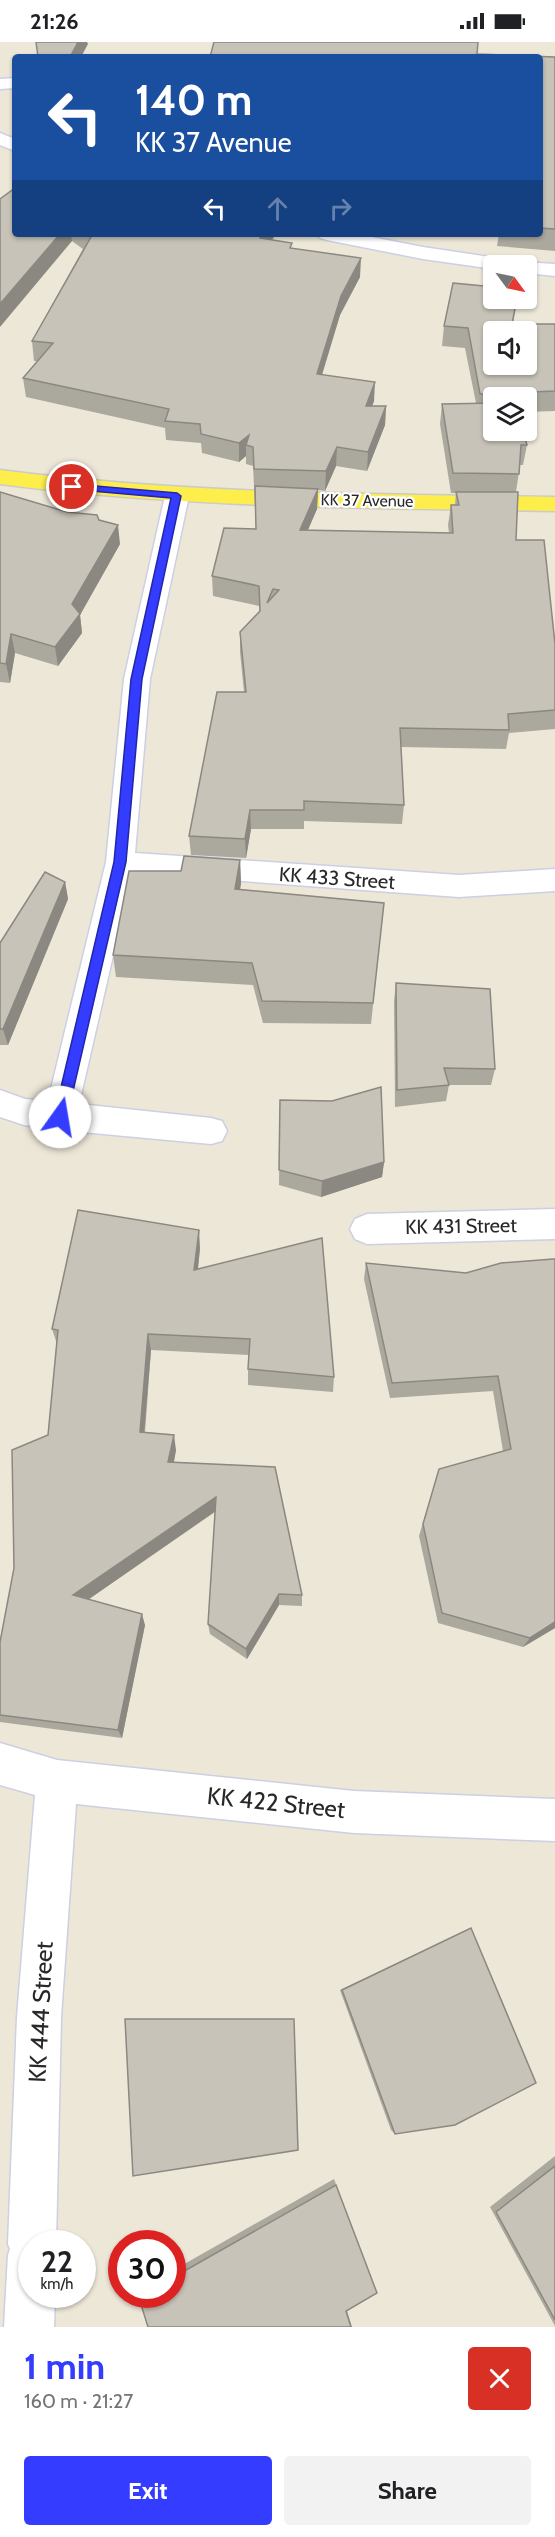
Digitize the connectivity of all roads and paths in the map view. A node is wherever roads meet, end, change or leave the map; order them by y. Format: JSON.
{"nodes":[{"id":1,"x":342,"y":237,"type":"edge"},
{"id":2,"x":483,"y":261,"type":"edge"},
{"id":3,"x":537,"y":268,"type":"edge"},
{"id":4,"x":555,"y":270,"type":"edge"},
{"id":5,"x":0,"y":477,"type":"edge"},
{"id":6,"x":177,"y":496,"type":"junction"},
{"id":7,"x":555,"y":504,"type":"edge"},
{"id":8,"x":120,"y":862,"type":"junction"},
{"id":9,"x":555,"y":880,"type":"edge"},
{"id":10,"x":0,"y":1103,"type":"edge"},
{"id":11,"x":60,"y":1117,"type":"junction"},
{"id":12,"x":211,"y":1131,"type":"dead end"},
{"id":13,"x":555,"y":1224,"type":"edge"},
{"id":14,"x":367,"y":1229,"type":"dead end"},
{"id":15,"x":0,"y":1764,"type":"edge"},
{"id":16,"x":57,"y":1781,"type":"junction"},
{"id":17,"x":555,"y":1820,"type":"edge"},
{"id":18,"x":32,"y":2230,"type":"edge"},
{"id":19,"x":30,"y":2308,"type":"edge"},
{"id":20,"x":29,"y":2327,"type":"edge"}],
"edges":[{"from":1,"to":2,"type":"street"},
{"from":3,"to":4,"type":"street"},
{"from":5,"to":6,"type":"main road","name":"KK 37 Avenue"},
{"from":6,"to":7,"type":"main road","name":"KK 37 Avenue"},
{"from":6,"to":8,"type":"street"},
{"from":8,"to":9,"type":"street","name":"KK 433 Street"},
{"from":8,"to":11,"type":"street"},
{"from":10,"to":11,"type":"street"},
{"from":11,"to":12,"type":"street"},
{"from":13,"to":14,"type":"street","name":"KK 431 Street"},
{"from":15,"to":16,"type":"street","name":"KK 422 Street"},
{"from":16,"to":17,"type":"street","name":"KK 422 Street"},
{"from":16,"to":18,"type":"street","name":"KK 444 Street"},
{"from":19,"to":20,"type":"street"}]}
